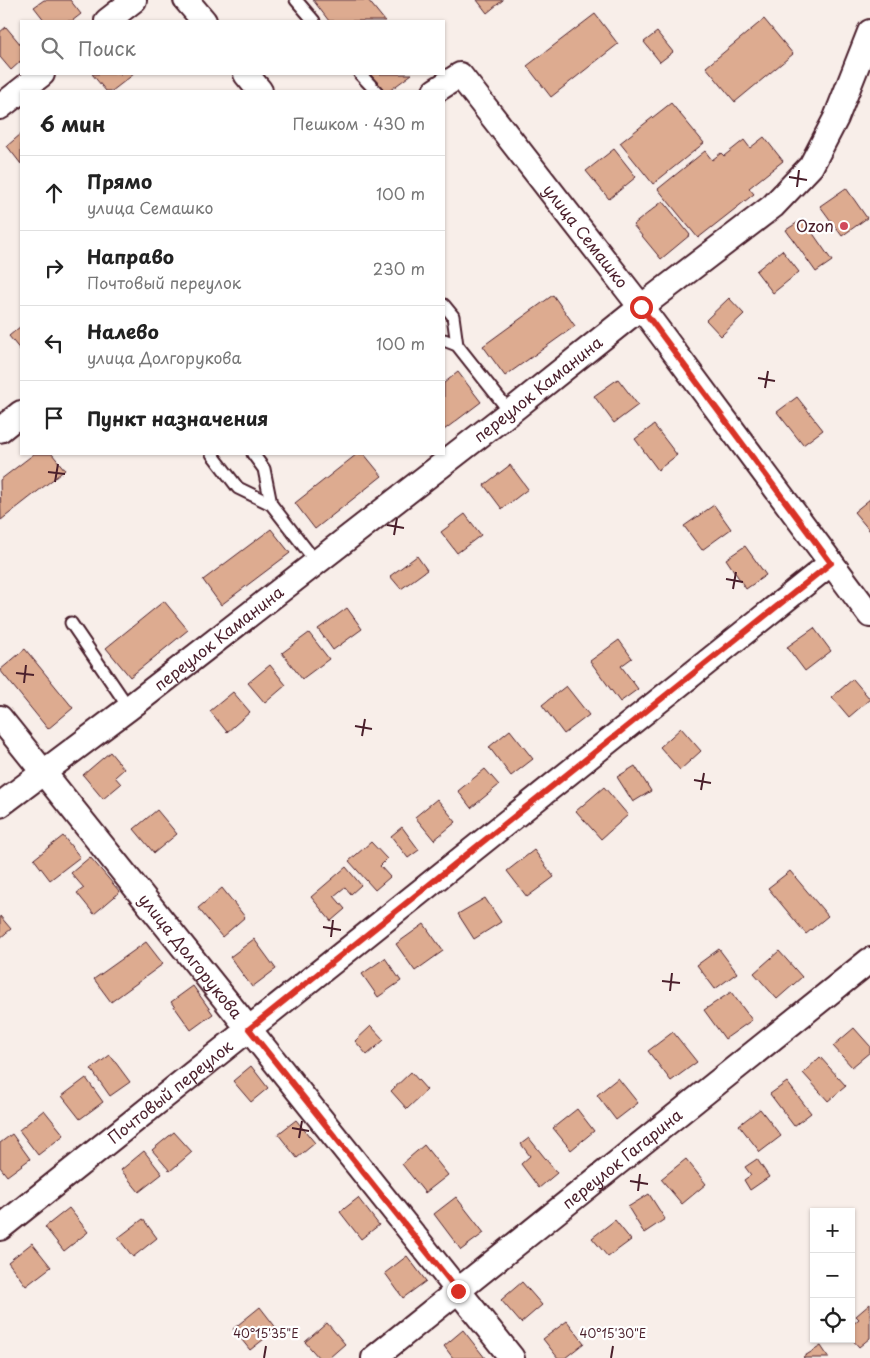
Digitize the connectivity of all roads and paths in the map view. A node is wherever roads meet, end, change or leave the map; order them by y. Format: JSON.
{"nodes":[{"id":1,"x":134,"y":0,"type":"edge"},
{"id":2,"x":186,"y":0,"type":"edge"},
{"id":3,"x":296,"y":0,"type":"edge"},
{"id":4,"x":108,"y":20,"type":"edge"},
{"id":5,"x":203,"y":20,"type":"edge"},
{"id":6,"x":313,"y":20,"type":"edge"},
{"id":7,"x":870,"y":32,"type":"edge"},
{"id":8,"x":41,"y":75,"type":"edge"},
{"id":9,"x":247,"y":75,"type":"edge"},
{"id":10,"x":361,"y":75,"type":"edge"},
{"id":11,"x":22,"y":90,"type":"edge"},
{"id":12,"x":259,"y":90,"type":"edge"},
{"id":13,"x":375,"y":90,"type":"edge"},
{"id":14,"x":438,"y":90,"type":"edge"},
{"id":15,"x":20,"y":91,"type":"edge"},
{"id":16,"x":0,"y":107,"type":"edge"},
{"id":17,"x":445,"y":305,"type":"edge"},
{"id":18,"x":641,"y":307,"type":"junction"},
{"id":19,"x":445,"y":340,"type":"edge"},
{"id":20,"x":456,"y":345,"type":"junction"},
{"id":21,"x":510,"y":412,"type":"junction"},
{"id":22,"x":20,"y":414,"type":"edge"},
{"id":23,"x":0,"y":430,"type":"edge"},
{"id":24,"x":213,"y":455,"type":"edge"},
{"id":25,"x":254,"y":455,"type":"edge"},
{"id":26,"x":271,"y":504,"type":"junction"},
{"id":27,"x":316,"y":562,"type":"junction"},
{"id":28,"x":831,"y":563,"type":"junction"},
{"id":29,"x":870,"y":616,"type":"edge"},
{"id":30,"x":71,"y":623,"type":"dead end"},
{"id":31,"x":129,"y":708,"type":"junction"},
{"id":32,"x":0,"y":718,"type":"edge"},
{"id":33,"x":42,"y":772,"type":"junction"},
{"id":34,"x":0,"y":805,"type":"edge"},
{"id":35,"x":870,"y":960,"type":"edge"},
{"id":36,"x":249,"y":1029,"type":"junction"},
{"id":37,"x":0,"y":1228,"type":"edge"},
{"id":38,"x":458,"y":1291,"type":"junction"},
{"id":39,"x":374,"y":1358,"type":"edge"},
{"id":40,"x":512,"y":1358,"type":"edge"}],
"edges":[{"from":1,"to":4,"type":"street"},
{"from":2,"to":5,"type":"street"},
{"from":3,"to":6,"type":"lane"},
{"from":7,"to":18,"type":"street","name":"переулок Каманина"},
{"from":8,"to":11,"type":"street"},
{"from":9,"to":12,"type":"street"},
{"from":10,"to":13,"type":"lane"},
{"from":14,"to":18,"type":"street","name":"улица Семашко"},
{"from":15,"to":16,"type":"street"},
{"from":17,"to":20,"type":"lane"},
{"from":18,"to":21,"type":"street","name":"переулок Каманина"},
{"from":18,"to":28,"type":"street","name":"улица Семашко"},
{"from":19,"to":20,"type":"lane"},
{"from":20,"to":21,"type":"lane"},
{"from":21,"to":27,"type":"street","name":"переулок Каманина"},
{"from":22,"to":23,"type":"street"},
{"from":24,"to":26,"type":"lane"},
{"from":25,"to":26,"type":"lane"},
{"from":26,"to":27,"type":"lane"},
{"from":27,"to":31,"type":"street","name":"переулок Каманина"},
{"from":28,"to":29,"type":"street","name":"улица Семашко"},
{"from":28,"to":36,"type":"street","name":"Почтовый переулок"},
{"from":30,"to":31,"type":"lane"},
{"from":31,"to":33,"type":"street","name":"переулок Каманина"},
{"from":32,"to":33,"type":"street","name":"улица Долгорукова"},
{"from":33,"to":34,"type":"street","name":"переулок Каманина"},
{"from":33,"to":36,"type":"street","name":"улица Долгорукова"},
{"from":35,"to":38,"type":"street","name":"переулок Гагарина"},
{"from":36,"to":37,"type":"street","name":"Почтовый переулок"},
{"from":36,"to":38,"type":"street","name":"улица Долгорукова"},
{"from":38,"to":39,"type":"street","name":"переулок Гагарина"},
{"from":38,"to":40,"type":"street","name":"улица Долгорукова"}]}
